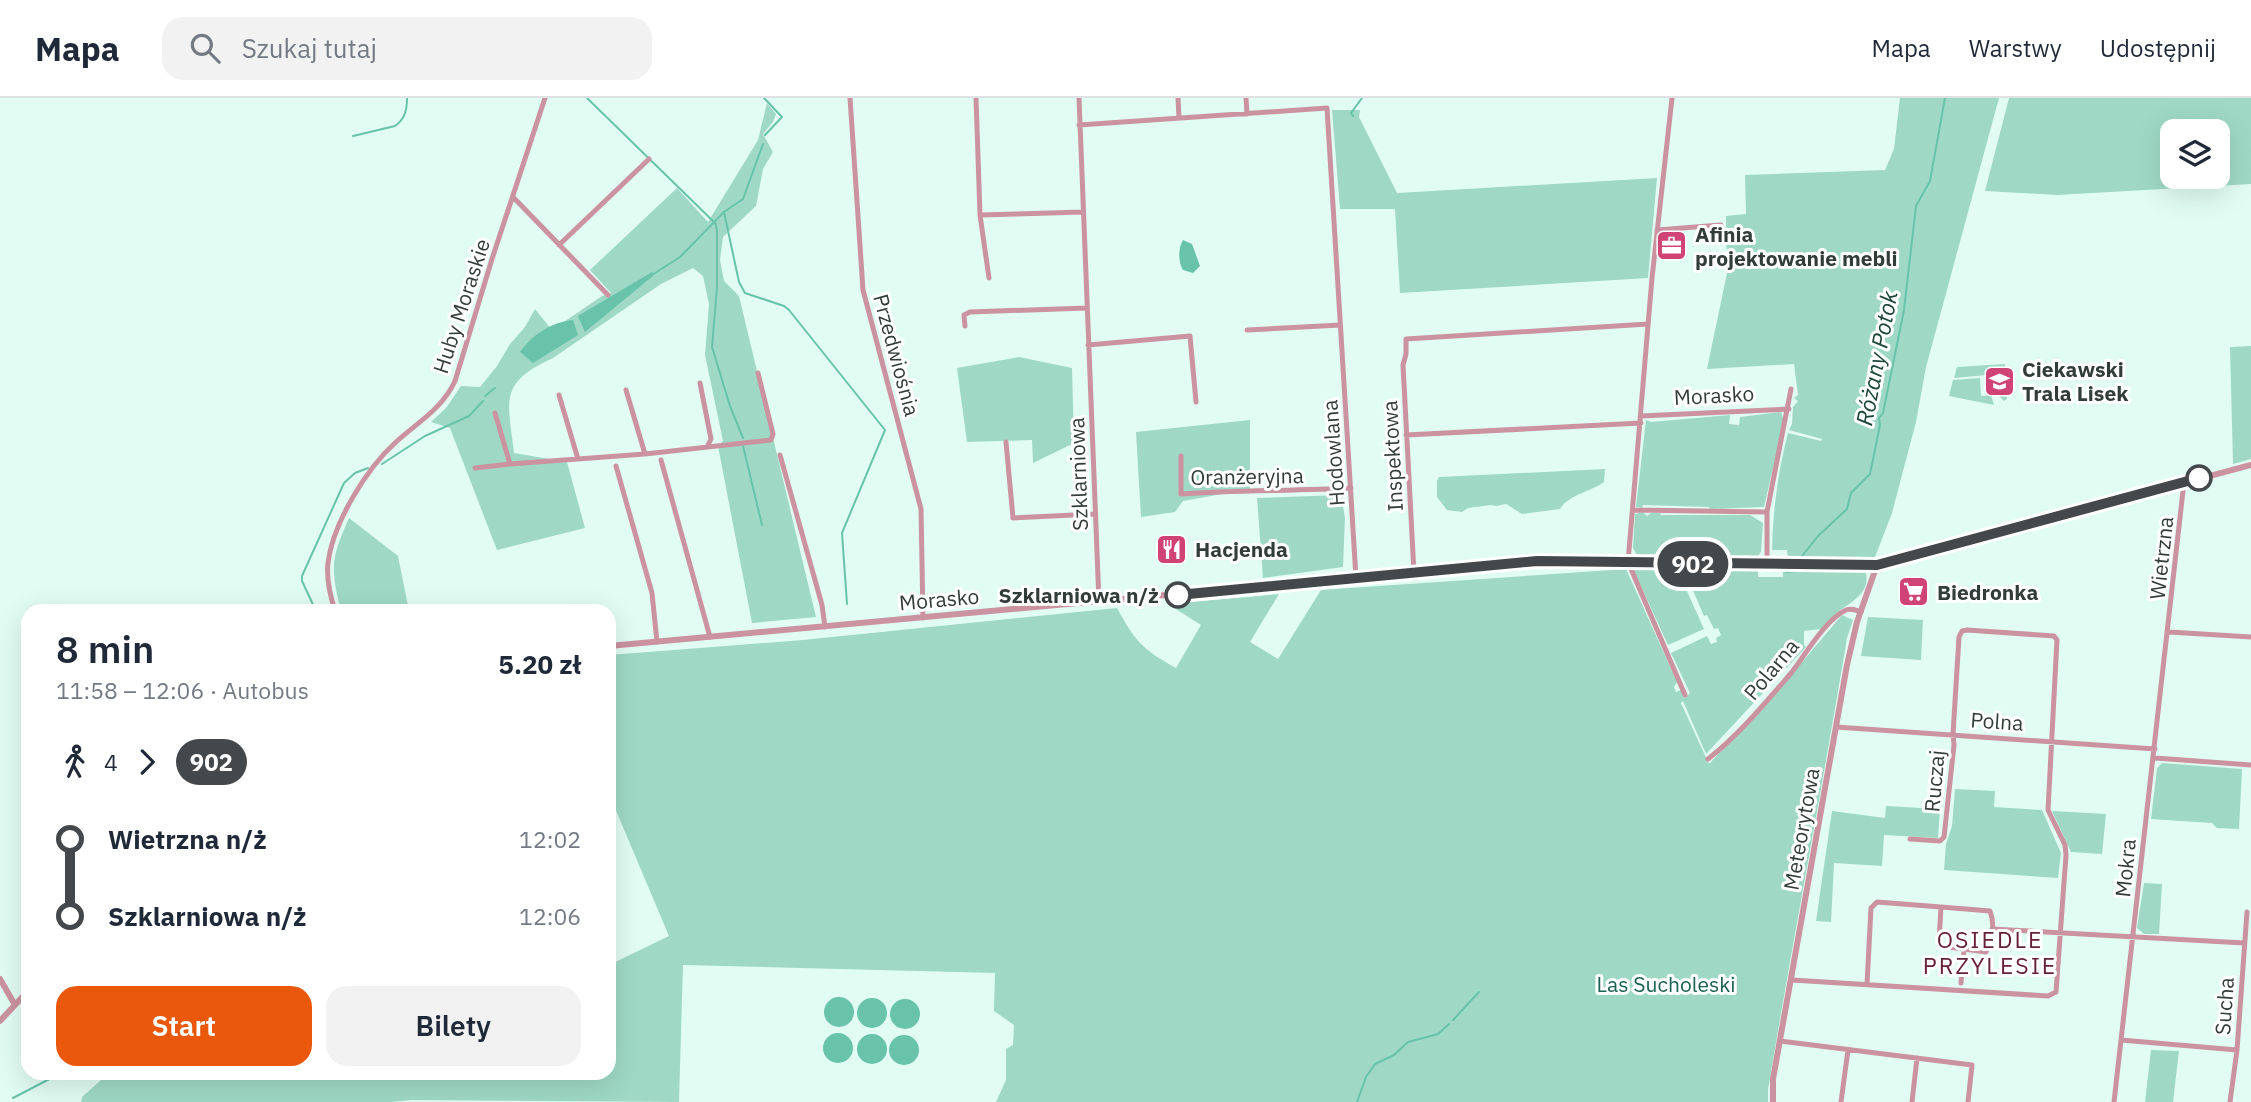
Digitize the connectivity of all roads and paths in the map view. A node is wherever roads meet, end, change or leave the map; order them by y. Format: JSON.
{"nodes":[{"id":1,"x":545,"y":98,"type":"edge"},
{"id":2,"x":850,"y":98,"type":"edge"},
{"id":3,"x":976,"y":98,"type":"edge"},
{"id":4,"x":1079,"y":98,"type":"edge"},
{"id":5,"x":1178,"y":98,"type":"edge"},
{"id":6,"x":1246,"y":98,"type":"edge"},
{"id":7,"x":1327,"y":98,"type":"edge"},
{"id":8,"x":1672,"y":98,"type":"edge"},
{"id":9,"x":1328,"y":108,"type":"junction"},
{"id":10,"x":1247,"y":114,"type":"junction"},
{"id":11,"x":1180,"y":118,"type":"junction"},
{"id":12,"x":1079,"y":125,"type":"junction"},
{"id":13,"x":649,"y":159,"type":"dead end"},
{"id":14,"x":513,"y":197,"type":"junction"},
{"id":15,"x":1083,"y":212,"type":"junction"},
{"id":16,"x":980,"y":215,"type":"junction"},
{"id":17,"x":1721,"y":225,"type":"dead end"},
{"id":18,"x":1657,"y":230,"type":"junction"},
{"id":19,"x":559,"y":245,"type":"junction"},
{"id":20,"x":989,"y":278,"type":"dead end"},
{"id":21,"x":608,"y":295,"type":"dead end"},
{"id":22,"x":1087,"y":308,"type":"junction"},
{"id":23,"x":1648,"y":324,"type":"junction"},
{"id":24,"x":1340,"y":325,"type":"junction"},
{"id":25,"x":965,"y":326,"type":"dead end"},
{"id":26,"x":1247,"y":330,"type":"dead end"},
{"id":27,"x":1088,"y":345,"type":"junction"},
{"id":28,"x":758,"y":373,"type":"dead end"},
{"id":29,"x":700,"y":383,"type":"dead end"},
{"id":30,"x":1791,"y":389,"type":"dead end"},
{"id":31,"x":626,"y":390,"type":"dead end"},
{"id":32,"x":559,"y":396,"type":"dead end"},
{"id":33,"x":1196,"y":402,"type":"dead end"},
{"id":34,"x":1788,"y":409,"type":"junction"},
{"id":35,"x":495,"y":412,"type":"dead end"},
{"id":36,"x":1641,"y":416,"type":"junction"},
{"id":37,"x":1641,"y":424,"type":"junction"},
{"id":38,"x":1406,"y":435,"type":"junction"},
{"id":39,"x":1006,"y":442,"type":"dead end"},
{"id":40,"x":705,"y":446,"type":"junction"},
{"id":41,"x":645,"y":454,"type":"junction"},
{"id":42,"x":780,"y":455,"type":"dead end"},
{"id":43,"x":1181,"y":456,"type":"dead end"},
{"id":44,"x":578,"y":458,"type":"junction"},
{"id":45,"x":661,"y":460,"type":"dead end"},
{"id":46,"x":510,"y":464,"type":"junction"},
{"id":47,"x":2251,"y":465,"type":"edge"},
{"id":48,"x":616,"y":466,"type":"dead end"},
{"id":49,"x":475,"y":468,"type":"dead end"},
{"id":50,"x":2184,"y":482,"type":"junction"},
{"id":51,"x":1351,"y":488,"type":"junction"},
{"id":52,"x":1633,"y":510,"type":"junction"},
{"id":53,"x":1767,"y":512,"type":"junction"},
{"id":54,"x":1095,"y":514,"type":"junction"},
{"id":55,"x":1628,"y":562,"type":"junction"},
{"id":56,"x":1767,"y":565,"type":"junction"},
{"id":57,"x":1877,"y":565,"type":"junction"},
{"id":58,"x":1414,"y":573,"type":"junction"},
{"id":59,"x":1356,"y":578,"type":"junction"},
{"id":60,"x":1099,"y":602,"type":"junction"},
{"id":61,"x":333,"y":604,"type":"edge"},
{"id":62,"x":1861,"y":612,"type":"junction"},
{"id":63,"x":923,"y":618,"type":"junction"},
{"id":64,"x":825,"y":627,"type":"junction"},
{"id":65,"x":2169,"y":634,"type":"junction"},
{"id":66,"x":710,"y":637,"type":"junction"},
{"id":67,"x":2251,"y":638,"type":"edge"},
{"id":68,"x":657,"y":642,"type":"junction"},
{"id":69,"x":616,"y":645,"type":"edge"},
{"id":70,"x":1685,"y":695,"type":"dead end"},
{"id":71,"x":1836,"y":727,"type":"junction"},
{"id":72,"x":1953,"y":734,"type":"junction"},
{"id":73,"x":2051,"y":741,"type":"junction"},
{"id":74,"x":2155,"y":749,"type":"junction"},
{"id":75,"x":2155,"y":758,"type":"junction"},
{"id":76,"x":1708,"y":759,"type":"dead end"},
{"id":77,"x":2251,"y":765,"type":"edge"},
{"id":78,"x":1910,"y":839,"type":"dead end"},
{"id":79,"x":1941,"y":907,"type":"junction"},
{"id":80,"x":2246,"y":912,"type":"dead end"},
{"id":81,"x":1992,"y":929,"type":"junction"},
{"id":82,"x":2061,"y":933,"type":"junction"},
{"id":83,"x":2134,"y":937,"type":"junction"},
{"id":84,"x":2244,"y":943,"type":"junction"},
{"id":85,"x":1964,"y":950,"type":"junction"},
{"id":86,"x":2242,"y":971,"type":"junction"},
{"id":87,"x":2251,"y":972,"type":"edge"},
{"id":88,"x":0,"y":979,"type":"edge"},
{"id":89,"x":1792,"y":980,"type":"junction"},
{"id":90,"x":1961,"y":983,"type":"dead end"},
{"id":91,"x":1867,"y":984,"type":"junction"},
{"id":92,"x":21,"y":999,"type":"edge"},
{"id":93,"x":15,"y":1005,"type":"junction"},
{"id":94,"x":0,"y":1020,"type":"edge"},
{"id":95,"x":2121,"y":1040,"type":"junction"},
{"id":96,"x":1782,"y":1041,"type":"junction"},
{"id":97,"x":1848,"y":1050,"type":"junction"},
{"id":98,"x":2237,"y":1050,"type":"junction"},
{"id":99,"x":1917,"y":1058,"type":"junction"},
{"id":100,"x":1773,"y":1102,"type":"edge"},
{"id":101,"x":1841,"y":1102,"type":"edge"},
{"id":102,"x":1912,"y":1102,"type":"edge"},
{"id":103,"x":1968,"y":1102,"type":"edge"},
{"id":104,"x":2114,"y":1102,"type":"edge"},
{"id":105,"x":2230,"y":1102,"type":"edge"}],
"edges":[{"from":1,"to":14,"type":"street","name":"Huby Moraskie"},
{"from":2,"to":63,"type":"street","name":"Przedwiośnia"},
{"from":3,"to":16,"type":"street"},
{"from":4,"to":12,"type":"street","name":"Szklarniowa"},
{"from":5,"to":11,"type":"street"},
{"from":6,"to":10,"type":"street"},
{"from":7,"to":9,"type":"street","name":"Hodowlana"},
{"from":8,"to":18,"type":"street"},
{"from":9,"to":10,"type":"street"},
{"from":9,"to":24,"type":"street","name":"Hodowlana"},
{"from":10,"to":11,"type":"street"},
{"from":11,"to":12,"type":"street"},
{"from":12,"to":15,"type":"street","name":"Szklarniowa"},
{"from":13,"to":19,"type":"street"},
{"from":14,"to":19,"type":"street"},
{"from":14,"to":61,"type":"street","name":"Huby Moraskie"},
{"from":15,"to":16,"type":"street"},
{"from":15,"to":22,"type":"street","name":"Szklarniowa"},
{"from":16,"to":20,"type":"street"},
{"from":17,"to":18,"type":"street"},
{"from":18,"to":23,"type":"street"},
{"from":19,"to":21,"type":"street"},
{"from":22,"to":25,"type":"street"},
{"from":22,"to":27,"type":"street","name":"Szklarniowa"},
{"from":23,"to":36,"type":"street"},
{"from":23,"to":38,"type":"street","name":"Inspektowa"},
{"from":24,"to":26,"type":"street"},
{"from":24,"to":51,"type":"street","name":"Hodowlana"},
{"from":27,"to":33,"type":"street"},
{"from":27,"to":54,"type":"street","name":"Szklarniowa"},
{"from":28,"to":40,"type":"street"},
{"from":29,"to":40,"type":"street"},
{"from":30,"to":34,"type":"street"},
{"from":31,"to":41,"type":"street"},
{"from":32,"to":44,"type":"street"},
{"from":34,"to":36,"type":"street","name":"Morasko"},
{"from":34,"to":53,"type":"street"},
{"from":35,"to":46,"type":"street"},
{"from":36,"to":37,"type":"street"},
{"from":37,"to":38,"type":"street"},
{"from":37,"to":52,"type":"street"},
{"from":38,"to":58,"type":"street","name":"Inspektowa"},
{"from":39,"to":54,"type":"street"},
{"from":40,"to":41,"type":"street"},
{"from":41,"to":44,"type":"street"},
{"from":42,"to":64,"type":"street"},
{"from":43,"to":51,"type":"street","name":"Oranżeryjna"},
{"from":44,"to":46,"type":"street"},
{"from":45,"to":66,"type":"street"},
{"from":46,"to":49,"type":"street"},
{"from":47,"to":50,"type":"street","name":"Morasko"},
{"from":48,"to":68,"type":"street"},
{"from":50,"to":57,"type":"street","name":"Morasko"},
{"from":50,"to":65,"type":"street","name":"Wietrzna"},
{"from":51,"to":59,"type":"street","name":"Hodowlana"},
{"from":52,"to":53,"type":"street"},
{"from":52,"to":55,"type":"street"},
{"from":53,"to":56,"type":"street"},
{"from":54,"to":60,"type":"street","name":"Szklarniowa"},
{"from":55,"to":56,"type":"street","name":"Morasko"},
{"from":55,"to":58,"type":"street","name":"Morasko"},
{"from":55,"to":70,"type":"street"},
{"from":56,"to":57,"type":"street","name":"Morasko"},
{"from":57,"to":62,"type":"street","name":"Meteorytowa"},
{"from":58,"to":59,"type":"street","name":"Morasko"},
{"from":59,"to":60,"type":"street","name":"Morasko"},
{"from":60,"to":63,"type":"street","name":"Morasko"},
{"from":62,"to":71,"type":"street","name":"Meteorytowa"},
{"from":62,"to":76,"type":"street","name":"Polarna"},
{"from":63,"to":64,"type":"street","name":"Morasko"},
{"from":64,"to":66,"type":"street","name":"Morasko"},
{"from":65,"to":67,"type":"street"},
{"from":65,"to":74,"type":"street","name":"Mokra"},
{"from":66,"to":68,"type":"street","name":"Morasko"},
{"from":68,"to":69,"type":"street","name":"Morasko"},
{"from":71,"to":72,"type":"street","name":"Polna"},
{"from":71,"to":89,"type":"street","name":"Meteorytowa"},
{"from":72,"to":73,"type":"street","name":"Polna"},
{"from":72,"to":73,"type":"street"},
{"from":72,"to":78,"type":"street","name":"Ruczaj"},
{"from":73,"to":74,"type":"street","name":"Polna"},
{"from":73,"to":82,"type":"street"},
{"from":74,"to":75,"type":"street","name":"Mokra"},
{"from":75,"to":77,"type":"street"},
{"from":75,"to":83,"type":"street","name":"Mokra"},
{"from":79,"to":81,"type":"street"},
{"from":79,"to":85,"type":"street"},
{"from":79,"to":91,"type":"street"},
{"from":80,"to":84,"type":"street","name":"Sucha"},
{"from":81,"to":82,"type":"street"},
{"from":81,"to":85,"type":"street"},
{"from":82,"to":83,"type":"street"},
{"from":82,"to":91,"type":"street"},
{"from":83,"to":84,"type":"street"},
{"from":83,"to":95,"type":"street","name":"Mokra"},
{"from":84,"to":86,"type":"street","name":"Sucha"},
{"from":85,"to":90,"type":"street"},
{"from":86,"to":87,"type":"street"},
{"from":86,"to":98,"type":"street","name":"Sucha"},
{"from":88,"to":93,"type":"street"},
{"from":89,"to":91,"type":"street"},
{"from":89,"to":96,"type":"street","name":"Meteorytowa"},
{"from":92,"to":93,"type":"street"},
{"from":93,"to":94,"type":"street"},
{"from":95,"to":98,"type":"street"},
{"from":95,"to":104,"type":"street","name":"Mokra"},
{"from":96,"to":97,"type":"street"},
{"from":96,"to":100,"type":"street","name":"Meteorytowa"},
{"from":97,"to":99,"type":"street"},
{"from":97,"to":101,"type":"street"},
{"from":98,"to":105,"type":"street","name":"Sucha"},
{"from":99,"to":102,"type":"street"},
{"from":99,"to":103,"type":"street"}]}
